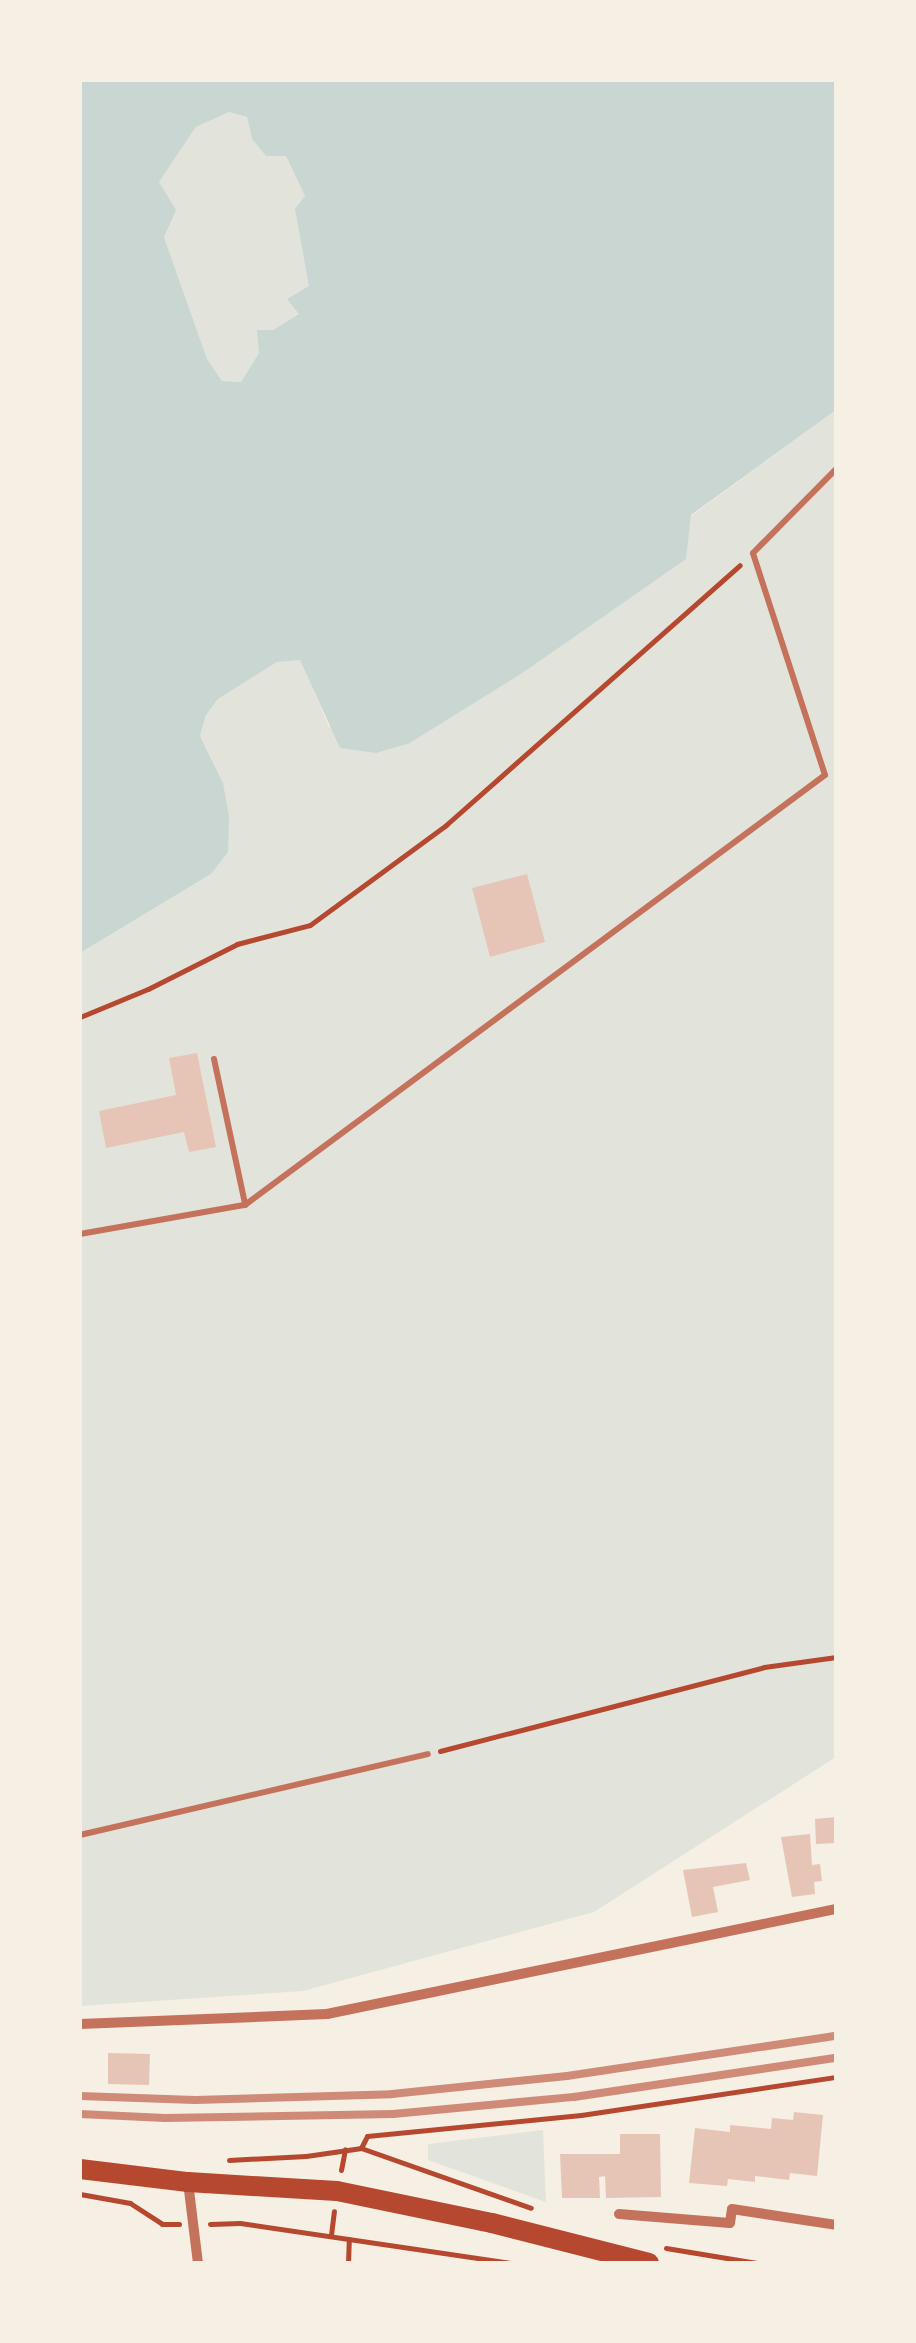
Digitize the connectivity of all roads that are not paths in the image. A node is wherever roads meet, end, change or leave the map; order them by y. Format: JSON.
{"nodes":[{"id":1,"x":836,"y":470,"type":"edge"},
{"id":2,"x":214,"y":1059,"type":"dead end"},
{"id":3,"x":245,"y":1205,"type":"junction"},
{"id":4,"x":80,"y":1234,"type":"edge"},
{"id":5,"x":428,"y":1754,"type":"road end"},
{"id":6,"x":80,"y":1835,"type":"edge"},
{"id":7,"x":836,"y":1909,"type":"edge"},
{"id":8,"x":80,"y":2024,"type":"edge"},
{"id":9,"x":80,"y":2168,"type":"edge"},
{"id":10,"x":188,"y":2182,"type":"junction"},
{"id":11,"x":618,"y":2214,"type":"dead end"},
{"id":12,"x":836,"y":2224,"type":"edge"},
{"id":13,"x":198,"y":2263,"type":"edge"},
{"id":14,"x":648,"y":2263,"type":"edge"}],
"edges":[{"from":1,"to":3,"type":"lane"},
{"from":2,"to":3,"type":"lane"},
{"from":3,"to":4,"type":"lane"},
{"from":5,"to":6,"type":"lane"},
{"from":7,"to":8,"type":"street"},
{"from":9,"to":10,"type":"main road"},
{"from":10,"to":13,"type":"street"},
{"from":10,"to":14,"type":"main road"},
{"from":11,"to":12,"type":"street"}]}
